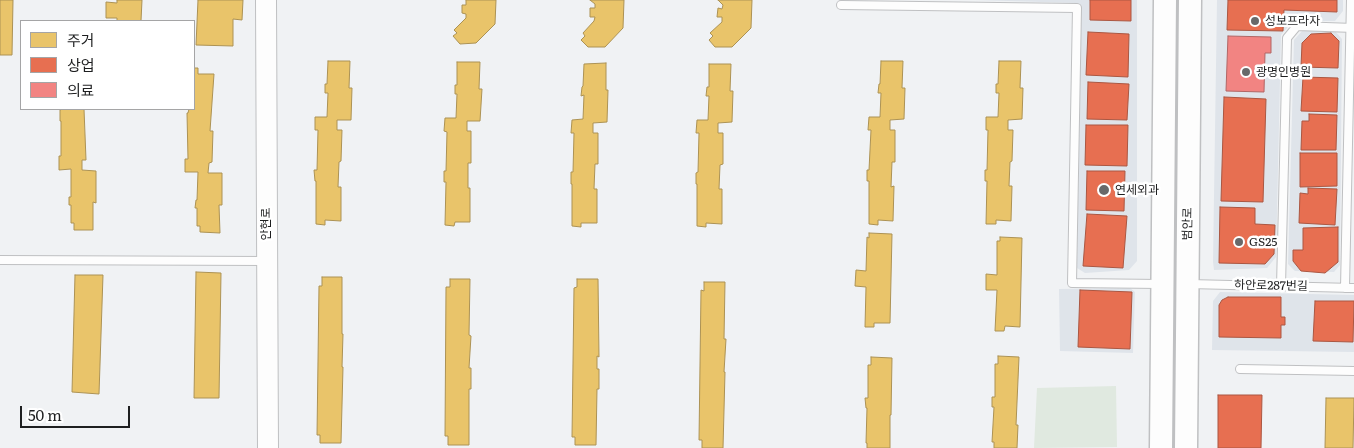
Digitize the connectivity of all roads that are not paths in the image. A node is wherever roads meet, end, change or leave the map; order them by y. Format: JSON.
{"nodes":[{"id":1,"x":266,"y":0,"type":"edge"},
{"id":2,"x":1165,"y":0,"type":"edge"},
{"id":3,"x":1190,"y":0,"type":"edge"},
{"id":4,"x":1351,"y":0,"type":"edge"},
{"id":5,"x":841,"y":5,"type":"dead end"},
{"id":6,"x":1352,"y":28,"type":"edge"},
{"id":7,"x":0,"y":260,"type":"edge"},
{"id":8,"x":266,"y":261,"type":"junction"},
{"id":9,"x":1162,"y":284,"type":"junction"},
{"id":10,"x":1188,"y":284,"type":"junction"},
{"id":11,"x":1281,"y":286,"type":"junction"},
{"id":12,"x":1345,"y":288,"type":"junction"},
{"id":13,"x":1354,"y":288,"type":"edge"},
{"id":14,"x":1240,"y":369,"type":"dead end"},
{"id":15,"x":1354,"y":371,"type":"edge"},
{"id":16,"x":268,"y":448,"type":"edge"},
{"id":17,"x":1161,"y":448,"type":"edge"},
{"id":18,"x":1186,"y":448,"type":"edge"}],
"edges":[{"from":1,"to":8,"type":"street","name":"안현로"},
{"from":2,"to":9,"type":"main road","name":"범안로"},
{"from":3,"to":10,"type":"main road","name":"범안로"},
{"from":4,"to":6,"type":"lane"},
{"from":5,"to":9,"type":"lane"},
{"from":6,"to":11,"type":"lane"},
{"from":6,"to":12,"type":"lane"},
{"from":7,"to":8,"type":"lane"},
{"from":8,"to":16,"type":"street","name":"안현로"},
{"from":9,"to":17,"type":"main road","name":"범안로"},
{"from":10,"to":11,"type":"lane","name":"하안로287번길"},
{"from":10,"to":18,"type":"main road","name":"범안로"},
{"from":11,"to":12,"type":"lane","name":"하안로287번길"},
{"from":12,"to":13,"type":"lane","name":"하안로287번길"},
{"from":14,"to":15,"type":"lane"}]}
